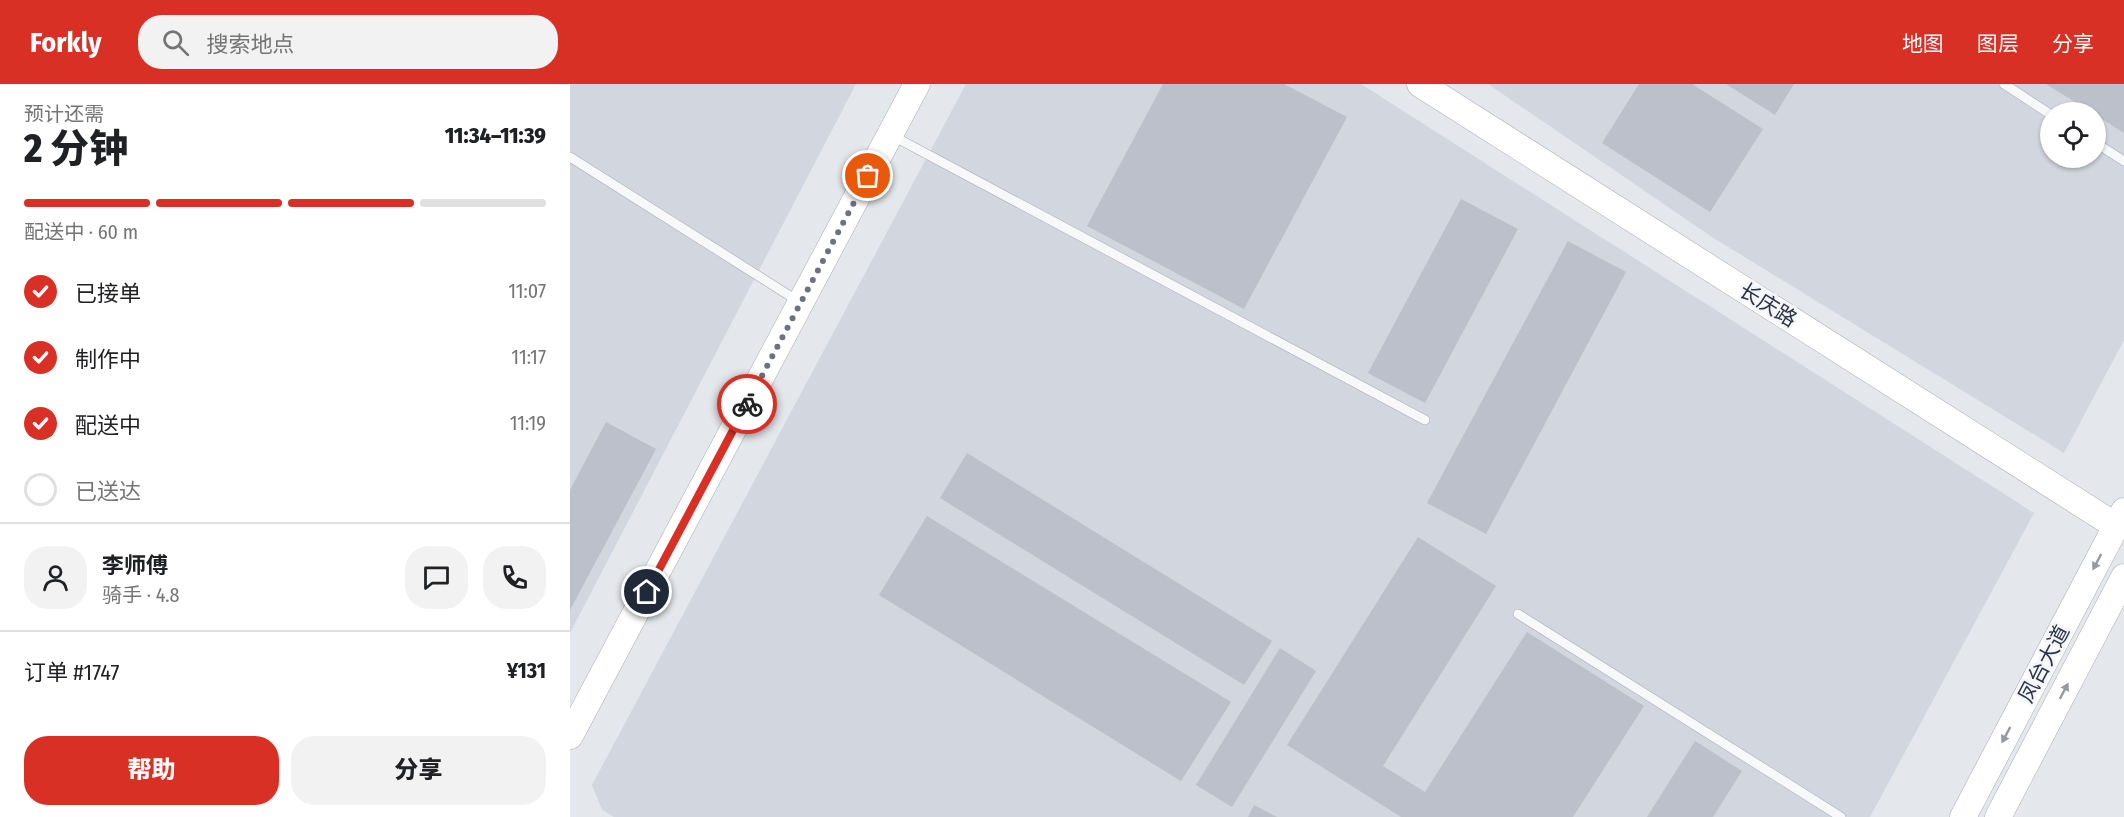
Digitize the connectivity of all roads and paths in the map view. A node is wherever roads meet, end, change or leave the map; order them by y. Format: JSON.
{"nodes":[{"id":1,"x":916,"y":84,"type":"edge"},
{"id":2,"x":1419,"y":84,"type":"edge"},
{"id":3,"x":2004,"y":84,"type":"edge"},
{"id":4,"x":2040,"y":107,"type":"edge"},
{"id":5,"x":890,"y":134,"type":"junction"},
{"id":6,"x":2106,"y":149,"type":"edge"},
{"id":7,"x":570,"y":157,"type":"edge"},
{"id":8,"x":2124,"y":161,"type":"edge"},
{"id":9,"x":800,"y":303,"type":"junction"},
{"id":10,"x":1425,"y":420,"type":"dead end"},
{"id":11,"x":2120,"y":518,"type":"edge"},
{"id":12,"x":2124,"y":577,"type":"edge"},
{"id":13,"x":1518,"y":614,"type":"dead end"},
{"id":14,"x":570,"y":736,"type":"edge"},
{"id":15,"x":1841,"y":817,"type":"edge"},
{"id":16,"x":1963,"y":817,"type":"edge"},
{"id":17,"x":1998,"y":817,"type":"edge"}],
"edges":[{"from":1,"to":5,"type":"street"},
{"from":2,"to":11,"type":"street","name":"长庆路"},
{"from":3,"to":4,"type":"lane"},
{"from":5,"to":9,"type":"street"},
{"from":5,"to":10,"type":"lane"},
{"from":6,"to":8,"type":"lane"},
{"from":7,"to":9,"type":"lane"},
{"from":9,"to":14,"type":"street"},
{"from":11,"to":16,"type":"street","name":"凤台大道","one_way":true},
{"from":17,"to":12,"type":"street","name":"凤台大道","one_way":true},
{"from":13,"to":15,"type":"lane"}]}
